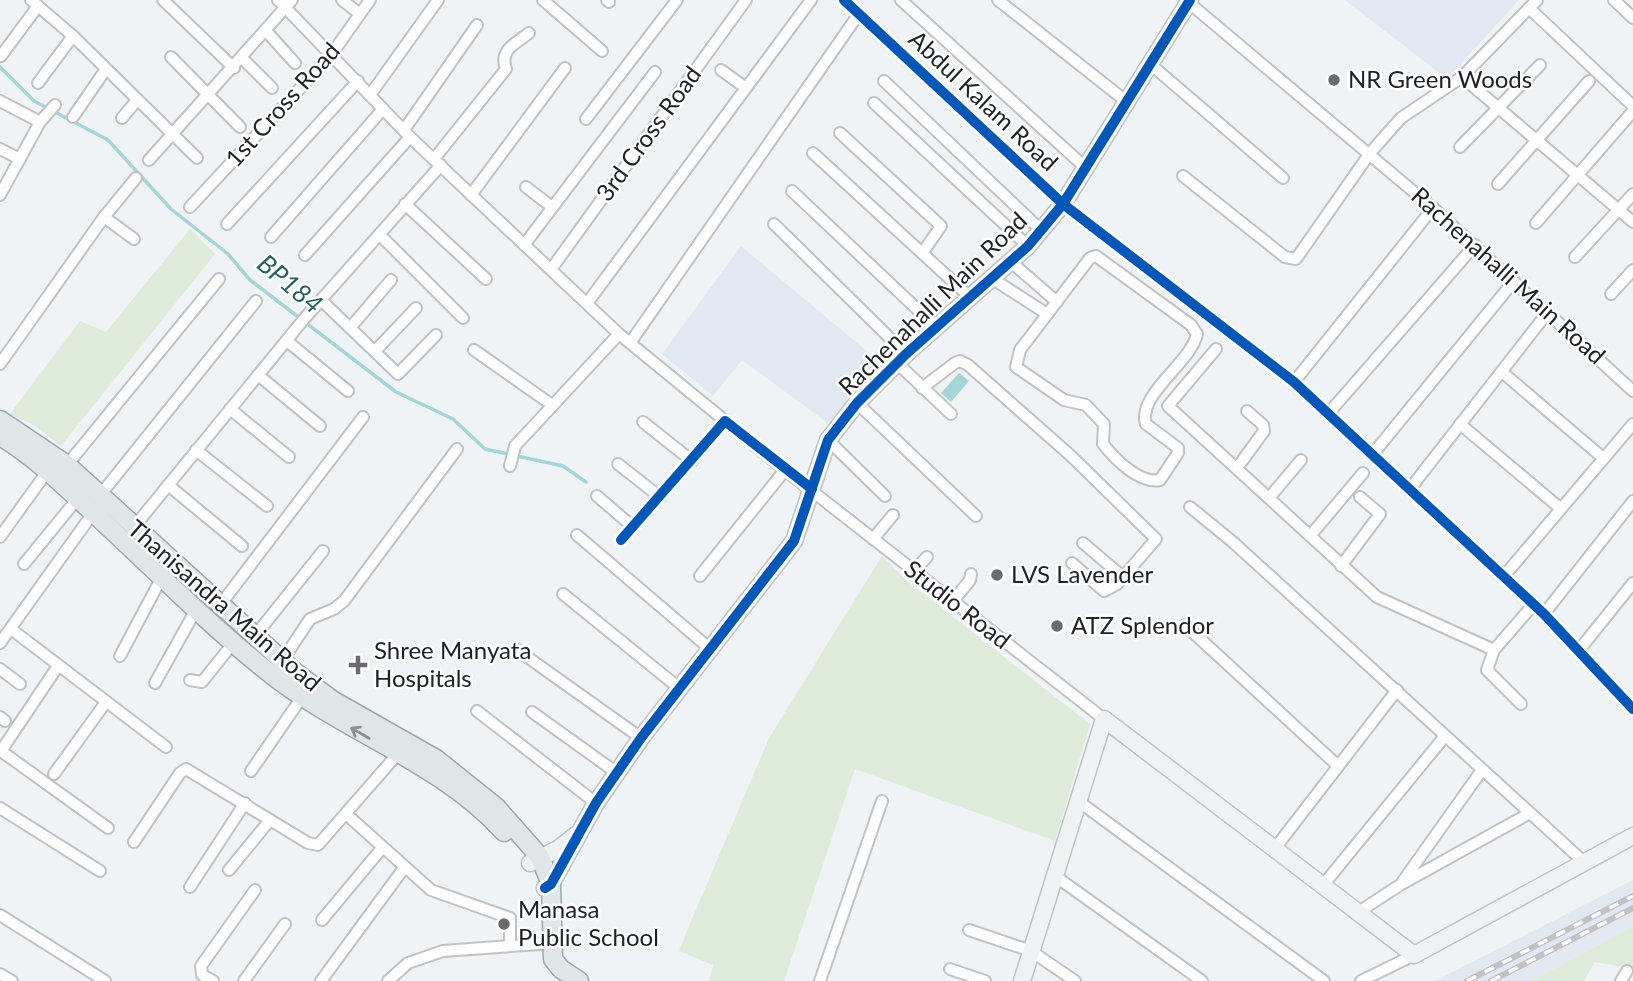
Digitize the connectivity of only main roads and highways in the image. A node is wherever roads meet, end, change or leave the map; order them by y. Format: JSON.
{"nodes":[{"id":1,"x":0,"y":420,"type":"edge"},
{"id":2,"x":1,"y":439,"type":"edge"},
{"id":3,"x":58,"y":467,"type":"junction"},
{"id":4,"x":402,"y":749,"type":"junction"},
{"id":5,"x":558,"y":977,"type":"edge"},
{"id":6,"x":579,"y":981,"type":"edge"}],
"edges":[{"from":1,"to":3,"type":"main road","name":"Thanisandra Main Road"},
{"from":2,"to":3,"type":"main road","name":"Thanisandra Main Road"},
{"from":3,"to":4,"type":"main road","name":"Thanisandra Main Road"},
{"from":4,"to":3,"type":"main road","name":"Thanisandra Main Road","one_way":true},
{"from":4,"to":5,"type":"main road","name":"Thanisandra Main Road"},
{"from":5,"to":6,"type":"main road"}]}
